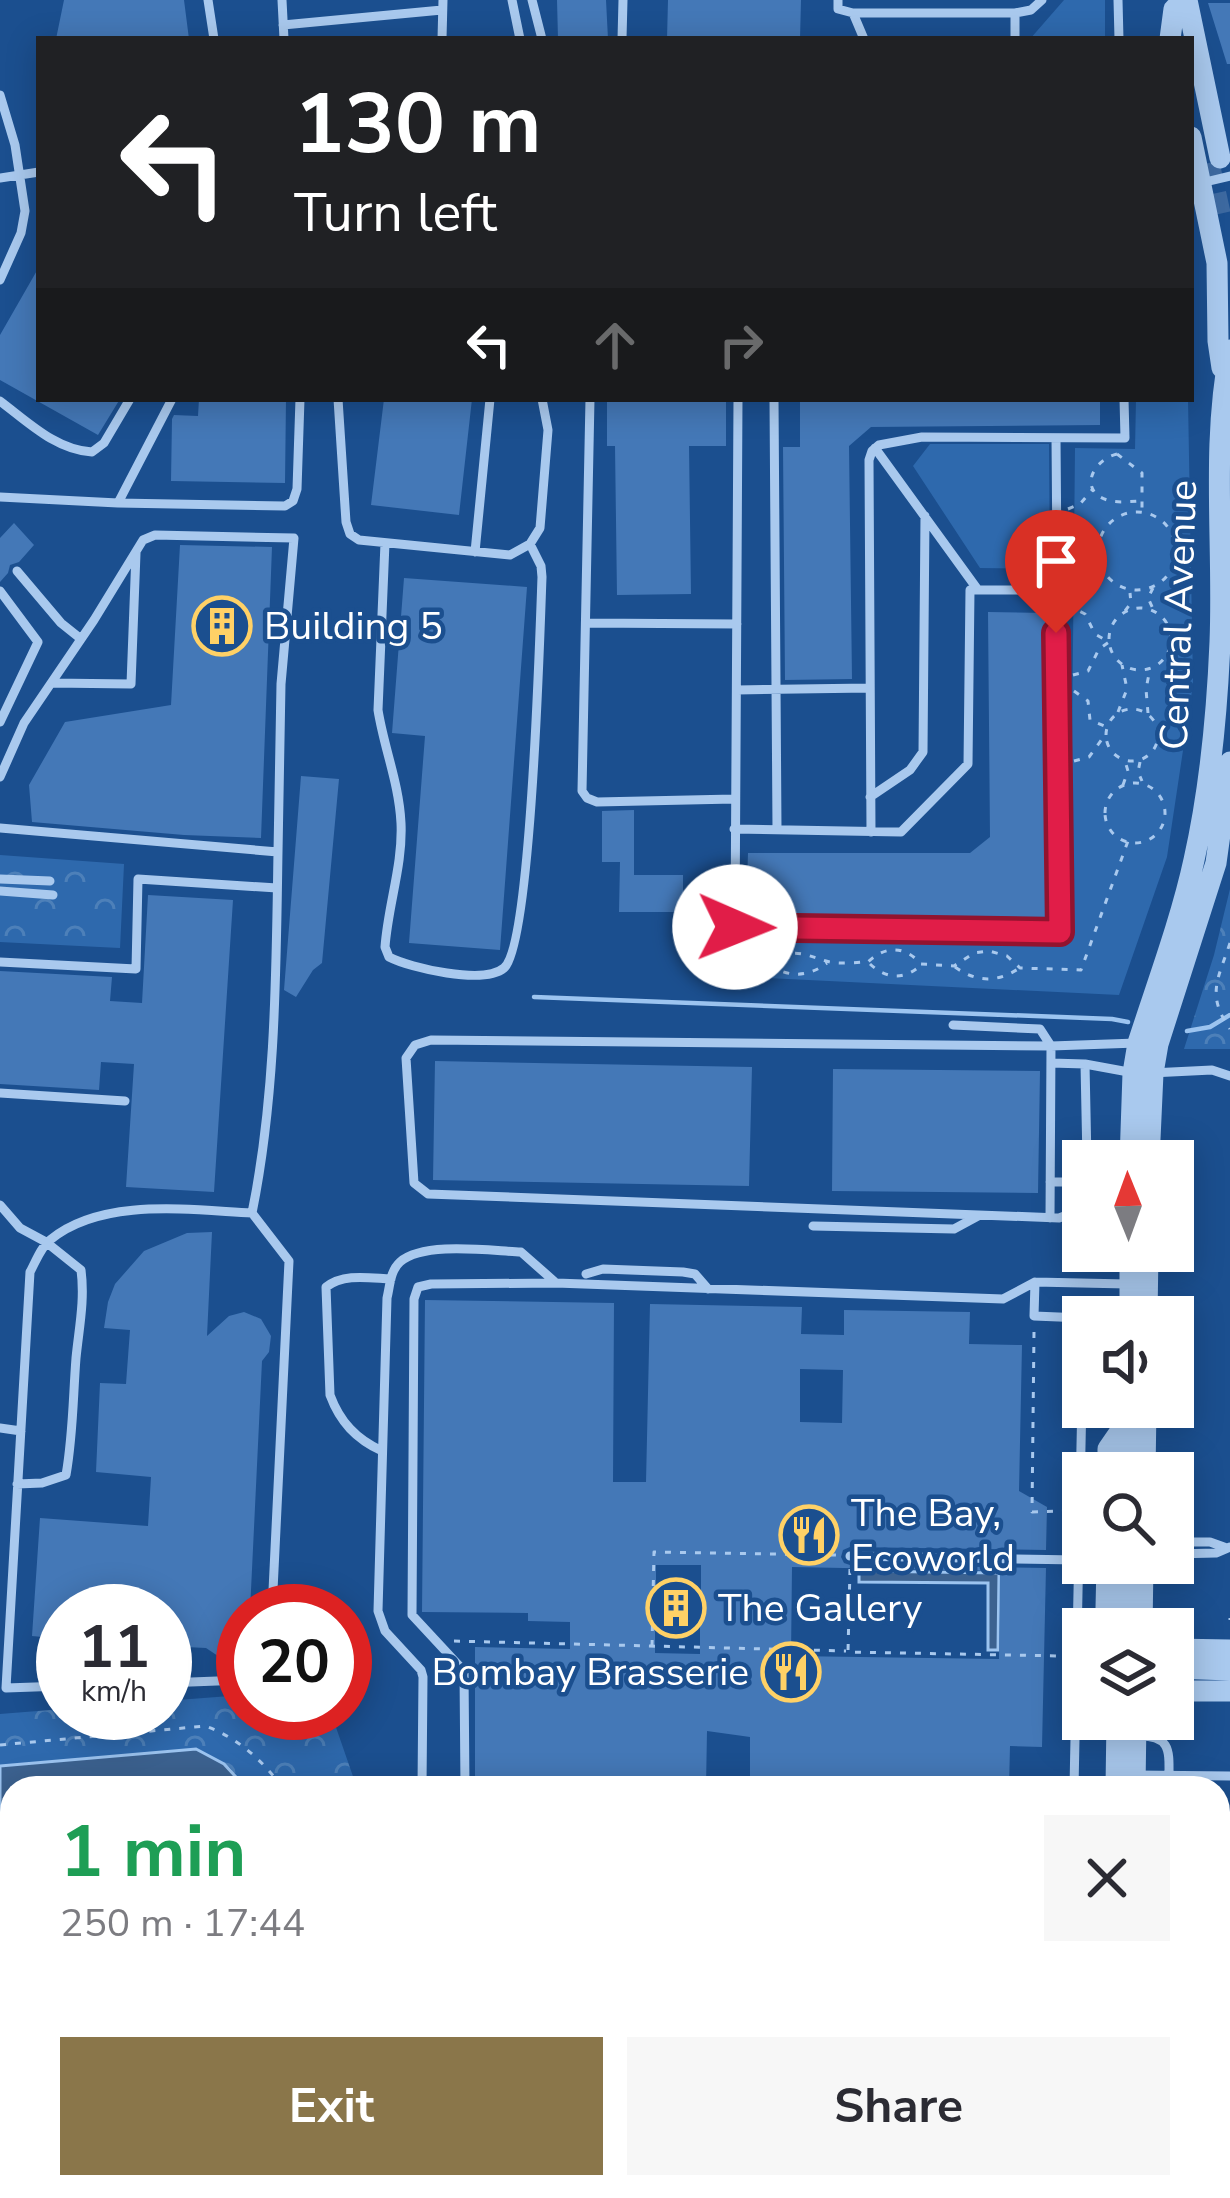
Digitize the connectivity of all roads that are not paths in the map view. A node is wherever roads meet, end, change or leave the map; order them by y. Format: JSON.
{"nodes":[{"id":1,"x":208,"y":0,"type":"edge"},
{"id":2,"x":282,"y":0,"type":"edge"},
{"id":3,"x":512,"y":0,"type":"edge"},
{"id":4,"x":532,"y":0,"type":"edge"},
{"id":5,"x":622,"y":0,"type":"edge"},
{"id":6,"x":838,"y":0,"type":"edge"},
{"id":7,"x":1042,"y":0,"type":"edge"},
{"id":8,"x":1118,"y":0,"type":"edge"},
{"id":9,"x":443,"y":5,"type":"edge"},
{"id":10,"x":1015,"y":13,"type":"junction"},
{"id":11,"x":1182,"y":13,"type":"edge"},
{"id":12,"x":853,"y":14,"type":"junction"},
{"id":13,"x":283,"y":25,"type":"junction"},
{"id":14,"x":214,"y":36,"type":"edge"},
{"id":15,"x":284,"y":36,"type":"edge"},
{"id":16,"x":442,"y":36,"type":"edge"},
{"id":17,"x":519,"y":36,"type":"edge"},
{"id":18,"x":541,"y":36,"type":"edge"},
{"id":19,"x":622,"y":36,"type":"edge"},
{"id":20,"x":863,"y":36,"type":"edge"},
{"id":21,"x":1015,"y":36,"type":"edge"},
{"id":22,"x":1119,"y":36,"type":"edge"},
{"id":23,"x":1194,"y":82,"type":"edge"},
{"id":24,"x":0,"y":95,"type":"edge"},
{"id":25,"x":1194,"y":140,"type":"edge"},
{"id":26,"x":1218,"y":165,"type":"edge"},
{"id":27,"x":36,"y":172,"type":"edge"},
{"id":28,"x":18,"y":175,"type":"junction"},
{"id":29,"x":0,"y":178,"type":"edge"},
{"id":30,"x":1222,"y":222,"type":"dead end"},
{"id":31,"x":0,"y":280,"type":"edge"},
{"id":32,"x":1230,"y":317,"type":"edge"},
{"id":33,"x":1230,"y":350,"type":"edge"},
{"id":34,"x":1224,"y":380,"type":"junction"},
{"id":35,"x":0,"y":401,"type":"edge"},
{"id":36,"x":128,"y":402,"type":"edge"},
{"id":37,"x":170,"y":402,"type":"edge"},
{"id":38,"x":300,"y":402,"type":"edge"},
{"id":39,"x":338,"y":402,"type":"edge"},
{"id":40,"x":490,"y":402,"type":"edge"},
{"id":41,"x":543,"y":402,"type":"edge"},
{"id":42,"x":590,"y":402,"type":"edge"},
{"id":43,"x":738,"y":402,"type":"edge"},
{"id":44,"x":774,"y":402,"type":"edge"},
{"id":45,"x":1124,"y":402,"type":"edge"},
{"id":46,"x":1055,"y":438,"type":"junction"},
{"id":47,"x":875,"y":448,"type":"junction"},
{"id":48,"x":0,"y":497,"type":"edge"},
{"id":49,"x":118,"y":503,"type":"junction"},
{"id":50,"x":925,"y":516,"type":"junction"},
{"id":51,"x":385,"y":543,"type":"junction"},
{"id":52,"x":530,"y":544,"type":"junction"},
{"id":53,"x":136,"y":548,"type":"junction"},
{"id":54,"x":475,"y":552,"type":"junction"},
{"id":55,"x":17,"y":571,"type":"dead end"},
{"id":56,"x":0,"y":590,"type":"edge"},
{"id":57,"x":978,"y":590,"type":"junction"},
{"id":58,"x":1056,"y":590,"type":"junction"},
{"id":59,"x":586,"y":623,"type":"junction"},
{"id":60,"x":737,"y":624,"type":"junction"},
{"id":61,"x":81,"y":639,"type":"junction"},
{"id":62,"x":52,"y":683,"type":"junction"},
{"id":63,"x":869,"y":688,"type":"junction"},
{"id":64,"x":737,"y":690,"type":"junction"},
{"id":65,"x":776,"y":691,"type":"junction"},
{"id":66,"x":0,"y":722,"type":"edge"},
{"id":67,"x":1230,"y":762,"type":"edge"},
{"id":68,"x":0,"y":777,"type":"edge"},
{"id":69,"x":870,"y":796,"type":"junction"},
{"id":70,"x":734,"y":799,"type":"junction"},
{"id":71,"x":0,"y":828,"type":"edge"},
{"id":72,"x":777,"y":828,"type":"junction"},
{"id":73,"x":734,"y":829,"type":"junction"},
{"id":74,"x":871,"y":832,"type":"junction"},
{"id":75,"x":278,"y":852,"type":"junction"},
{"id":76,"x":0,"y":879,"type":"edge"},
{"id":77,"x":50,"y":881,"type":"dead end"},
{"id":78,"x":277,"y":888,"type":"junction"},
{"id":79,"x":0,"y":891,"type":"edge"},
{"id":80,"x":53,"y":895,"type":"dead end"},
{"id":81,"x":0,"y":962,"type":"edge"},
{"id":82,"x":953,"y":1025,"type":"dead end"},
{"id":83,"x":1138,"y":1043,"type":"junction"},
{"id":84,"x":1051,"y":1046,"type":"junction"},
{"id":85,"x":1051,"y":1063,"type":"junction"},
{"id":86,"x":1085,"y":1064,"type":"junction"},
{"id":87,"x":1143,"y":1073,"type":"junction"},
{"id":88,"x":1230,"y":1076,"type":"edge"},
{"id":89,"x":0,"y":1093,"type":"edge"},
{"id":90,"x":124,"y":1101,"type":"dead end"},
{"id":91,"x":1087,"y":1140,"type":"edge"},
{"id":92,"x":1133,"y":1140,"type":"edge"},
{"id":93,"x":1148,"y":1140,"type":"edge"},
{"id":94,"x":1050,"y":1183,"type":"junction"},
{"id":95,"x":1062,"y":1183,"type":"edge"},
{"id":96,"x":0,"y":1205,"type":"edge"},
{"id":97,"x":252,"y":1213,"type":"junction"},
{"id":98,"x":978,"y":1216,"type":"junction"},
{"id":99,"x":1062,"y":1217,"type":"edge"},
{"id":100,"x":1050,"y":1218,"type":"junction"},
{"id":101,"x":813,"y":1226,"type":"dead end"},
{"id":102,"x":46,"y":1242,"type":"junction"},
{"id":103,"x":1131,"y":1272,"type":"edge"},
{"id":104,"x":586,"y":1274,"type":"dead end"},
{"id":105,"x":391,"y":1279,"type":"junction"},
{"id":106,"x":1035,"y":1282,"type":"junction"},
{"id":107,"x":556,"y":1283,"type":"junction"},
{"id":108,"x":1131,"y":1284,"type":"junction"},
{"id":109,"x":708,"y":1288,"type":"junction"},
{"id":110,"x":1131,"y":1296,"type":"edge"},
{"id":111,"x":1062,"y":1317,"type":"edge"},
{"id":112,"x":0,"y":1428,"type":"edge"},
{"id":113,"x":21,"y":1431,"type":"junction"},
{"id":114,"x":382,"y":1451,"type":"junction"},
{"id":115,"x":17,"y":1484,"type":"junction"},
{"id":116,"x":1194,"y":1542,"type":"edge"},
{"id":117,"x":1227,"y":1547,"type":"edge"},
{"id":118,"x":1194,"y":1554,"type":"edge"},
{"id":119,"x":850,"y":1556,"type":"road end"},
{"id":120,"x":1062,"y":1560,"type":"edge"},
{"id":121,"x":273,"y":1584,"type":"edge"},
{"id":122,"x":1078,"y":1584,"type":"edge"},
{"id":123,"x":1106,"y":1584,"type":"edge"},
{"id":124,"x":1106,"y":1608,"type":"dead end"},
{"id":125,"x":1194,"y":1649,"type":"edge"},
{"id":126,"x":1230,"y":1650,"type":"edge"},
{"id":127,"x":1194,"y":1669,"type":"edge"},
{"id":128,"x":1230,"y":1670,"type":"edge"},
{"id":129,"x":36,"y":1687,"type":"edge"},
{"id":130,"x":3,"y":1688,"type":"edge"},
{"id":131,"x":1194,"y":1690,"type":"edge"},
{"id":132,"x":1230,"y":1691,"type":"edge"},
{"id":133,"x":1117,"y":1740,"type":"edge"},
{"id":134,"x":1136,"y":1740,"type":"edge"},
{"id":135,"x":1163,"y":1740,"type":"edge"},
{"id":136,"x":422,"y":1776,"type":"edge"},
{"id":137,"x":466,"y":1776,"type":"edge"},
{"id":138,"x":1075,"y":1776,"type":"edge"},
{"id":139,"x":1116,"y":1776,"type":"edge"},
{"id":140,"x":1136,"y":1776,"type":"edge"},
{"id":141,"x":1168,"y":1776,"type":"edge"}],
"edges":[{"from":1,"to":14,"type":"lane"},
{"from":2,"to":13,"type":"lane"},
{"from":3,"to":17,"type":"lane"},
{"from":4,"to":18,"type":"lane"},
{"from":5,"to":19,"type":"lane"},
{"from":6,"to":12,"type":"lane"},
{"from":7,"to":10,"type":"lane"},
{"from":8,"to":22,"type":"lane"},
{"from":9,"to":13,"type":"lane"},
{"from":9,"to":16,"type":"lane"},
{"from":10,"to":12,"type":"lane"},
{"from":10,"to":21,"type":"lane"},
{"from":11,"to":26,"type":"street"},
{"from":12,"to":20,"type":"lane"},
{"from":13,"to":15,"type":"lane"},
{"from":23,"to":26,"type":"street"},
{"from":24,"to":28,"type":"lane"},
{"from":25,"to":26,"type":"street"},
{"from":26,"to":34,"type":"street"},
{"from":27,"to":28,"type":"lane"},
{"from":28,"to":29,"type":"lane"},
{"from":28,"to":31,"type":"lane"},
{"from":30,"to":32,"type":"street"},
{"from":33,"to":34,"type":"street","name":"Central Avenue"},
{"from":34,"to":83,"type":"street","name":"Central Avenue"},
{"from":35,"to":36,"type":"lane"},
{"from":37,"to":49,"type":"lane"},
{"from":38,"to":49,"type":"lane"},
{"from":39,"to":51,"type":"lane"},
{"from":40,"to":54,"type":"lane"},
{"from":41,"to":52,"type":"lane"},
{"from":42,"to":59,"type":"lane"},
{"from":43,"to":60,"type":"lane"},
{"from":44,"to":65,"type":"lane"},
{"from":45,"to":46,"type":"lane"},
{"from":46,"to":47,"type":"lane"},
{"from":46,"to":58,"type":"lane"},
{"from":47,"to":50,"type":"lane"},
{"from":47,"to":63,"type":"lane"},
{"from":48,"to":49,"type":"lane"},
{"from":50,"to":57,"type":"lane"},
{"from":50,"to":69,"type":"lane"},
{"from":51,"to":52,"type":"lane"},
{"from":51,"to":54,"type":"lane"},
{"from":52,"to":54,"type":"lane"},
{"from":53,"to":61,"type":"lane"},
{"from":53,"to":62,"type":"lane"},
{"from":53,"to":75,"type":"lane"},
{"from":55,"to":61,"type":"lane"},
{"from":56,"to":66,"type":"lane"},
{"from":57,"to":58,"type":"lane"},
{"from":57,"to":74,"type":"lane"},
{"from":58,"to":73,"type":"lane"},
{"from":59,"to":60,"type":"lane"},
{"from":59,"to":70,"type":"lane"},
{"from":60,"to":64,"type":"lane"},
{"from":61,"to":62,"type":"lane"},
{"from":62,"to":68,"type":"lane"},
{"from":63,"to":65,"type":"lane"},
{"from":63,"to":69,"type":"lane"},
{"from":64,"to":65,"type":"lane"},
{"from":64,"to":70,"type":"lane"},
{"from":65,"to":72,"type":"lane"},
{"from":67,"to":87,"type":"street","name":"Central Avenue"},
{"from":69,"to":74,"type":"lane"},
{"from":70,"to":73,"type":"lane"},
{"from":71,"to":75,"type":"lane"},
{"from":72,"to":73,"type":"lane"},
{"from":72,"to":74,"type":"lane"},
{"from":75,"to":78,"type":"lane"},
{"from":76,"to":77,"type":"lane"},
{"from":78,"to":81,"type":"lane"},
{"from":78,"to":97,"type":"lane"},
{"from":79,"to":80,"type":"lane"},
{"from":82,"to":84,"type":"lane"},
{"from":83,"to":84,"type":"lane"},
{"from":83,"to":87,"type":"street","name":"Central Avenue"},
{"from":84,"to":85,"type":"lane"},
{"from":84,"to":98,"type":"lane"},
{"from":85,"to":86,"type":"lane"},
{"from":85,"to":94,"type":"lane"},
{"from":86,"to":87,"type":"lane"},
{"from":86,"to":91,"type":"lane"},
{"from":87,"to":88,"type":"lane"},
{"from":87,"to":92,"type":"street","name":"Central Avenue"},
{"from":87,"to":93,"type":"street","name":"Central Avenue"},
{"from":89,"to":90,"type":"lane"},
{"from":94,"to":95,"type":"lane"},
{"from":94,"to":100,"type":"lane"},
{"from":96,"to":102,"type":"lane"},
{"from":97,"to":102,"type":"lane"},
{"from":97,"to":121,"type":"lane"},
{"from":98,"to":100,"type":"lane"},
{"from":98,"to":101,"type":"lane"},
{"from":99,"to":100,"type":"lane"},
{"from":102,"to":113,"type":"lane"},
{"from":102,"to":115,"type":"lane"},
{"from":103,"to":108,"type":"street"},
{"from":104,"to":109,"type":"lane"},
{"from":105,"to":107,"type":"lane"},
{"from":105,"to":114,"type":"lane"},
{"from":105,"to":114,"type":"lane"},
{"from":106,"to":108,"type":"lane"},
{"from":106,"to":109,"type":"lane"},
{"from":106,"to":111,"type":"lane"},
{"from":107,"to":109,"type":"lane"},
{"from":107,"to":137,"type":"lane"},
{"from":108,"to":110,"type":"street"},
{"from":112,"to":113,"type":"lane"},
{"from":113,"to":115,"type":"lane"},
{"from":114,"to":136,"type":"lane"},
{"from":115,"to":130,"type":"lane"},
{"from":116,"to":117,"type":"lane"},
{"from":117,"to":118,"type":"lane"},
{"from":119,"to":120,"type":"lane"},
{"from":122,"to":138,"type":"lane"},
{"from":123,"to":124,"type":"street"},
{"from":125,"to":126,"type":"street"},
{"from":127,"to":128,"type":"street"},
{"from":129,"to":130,"type":"lane"},
{"from":131,"to":132,"type":"street"},
{"from":133,"to":139,"type":"street"},
{"from":134,"to":140,"type":"street"},
{"from":135,"to":141,"type":"lane"}]}
